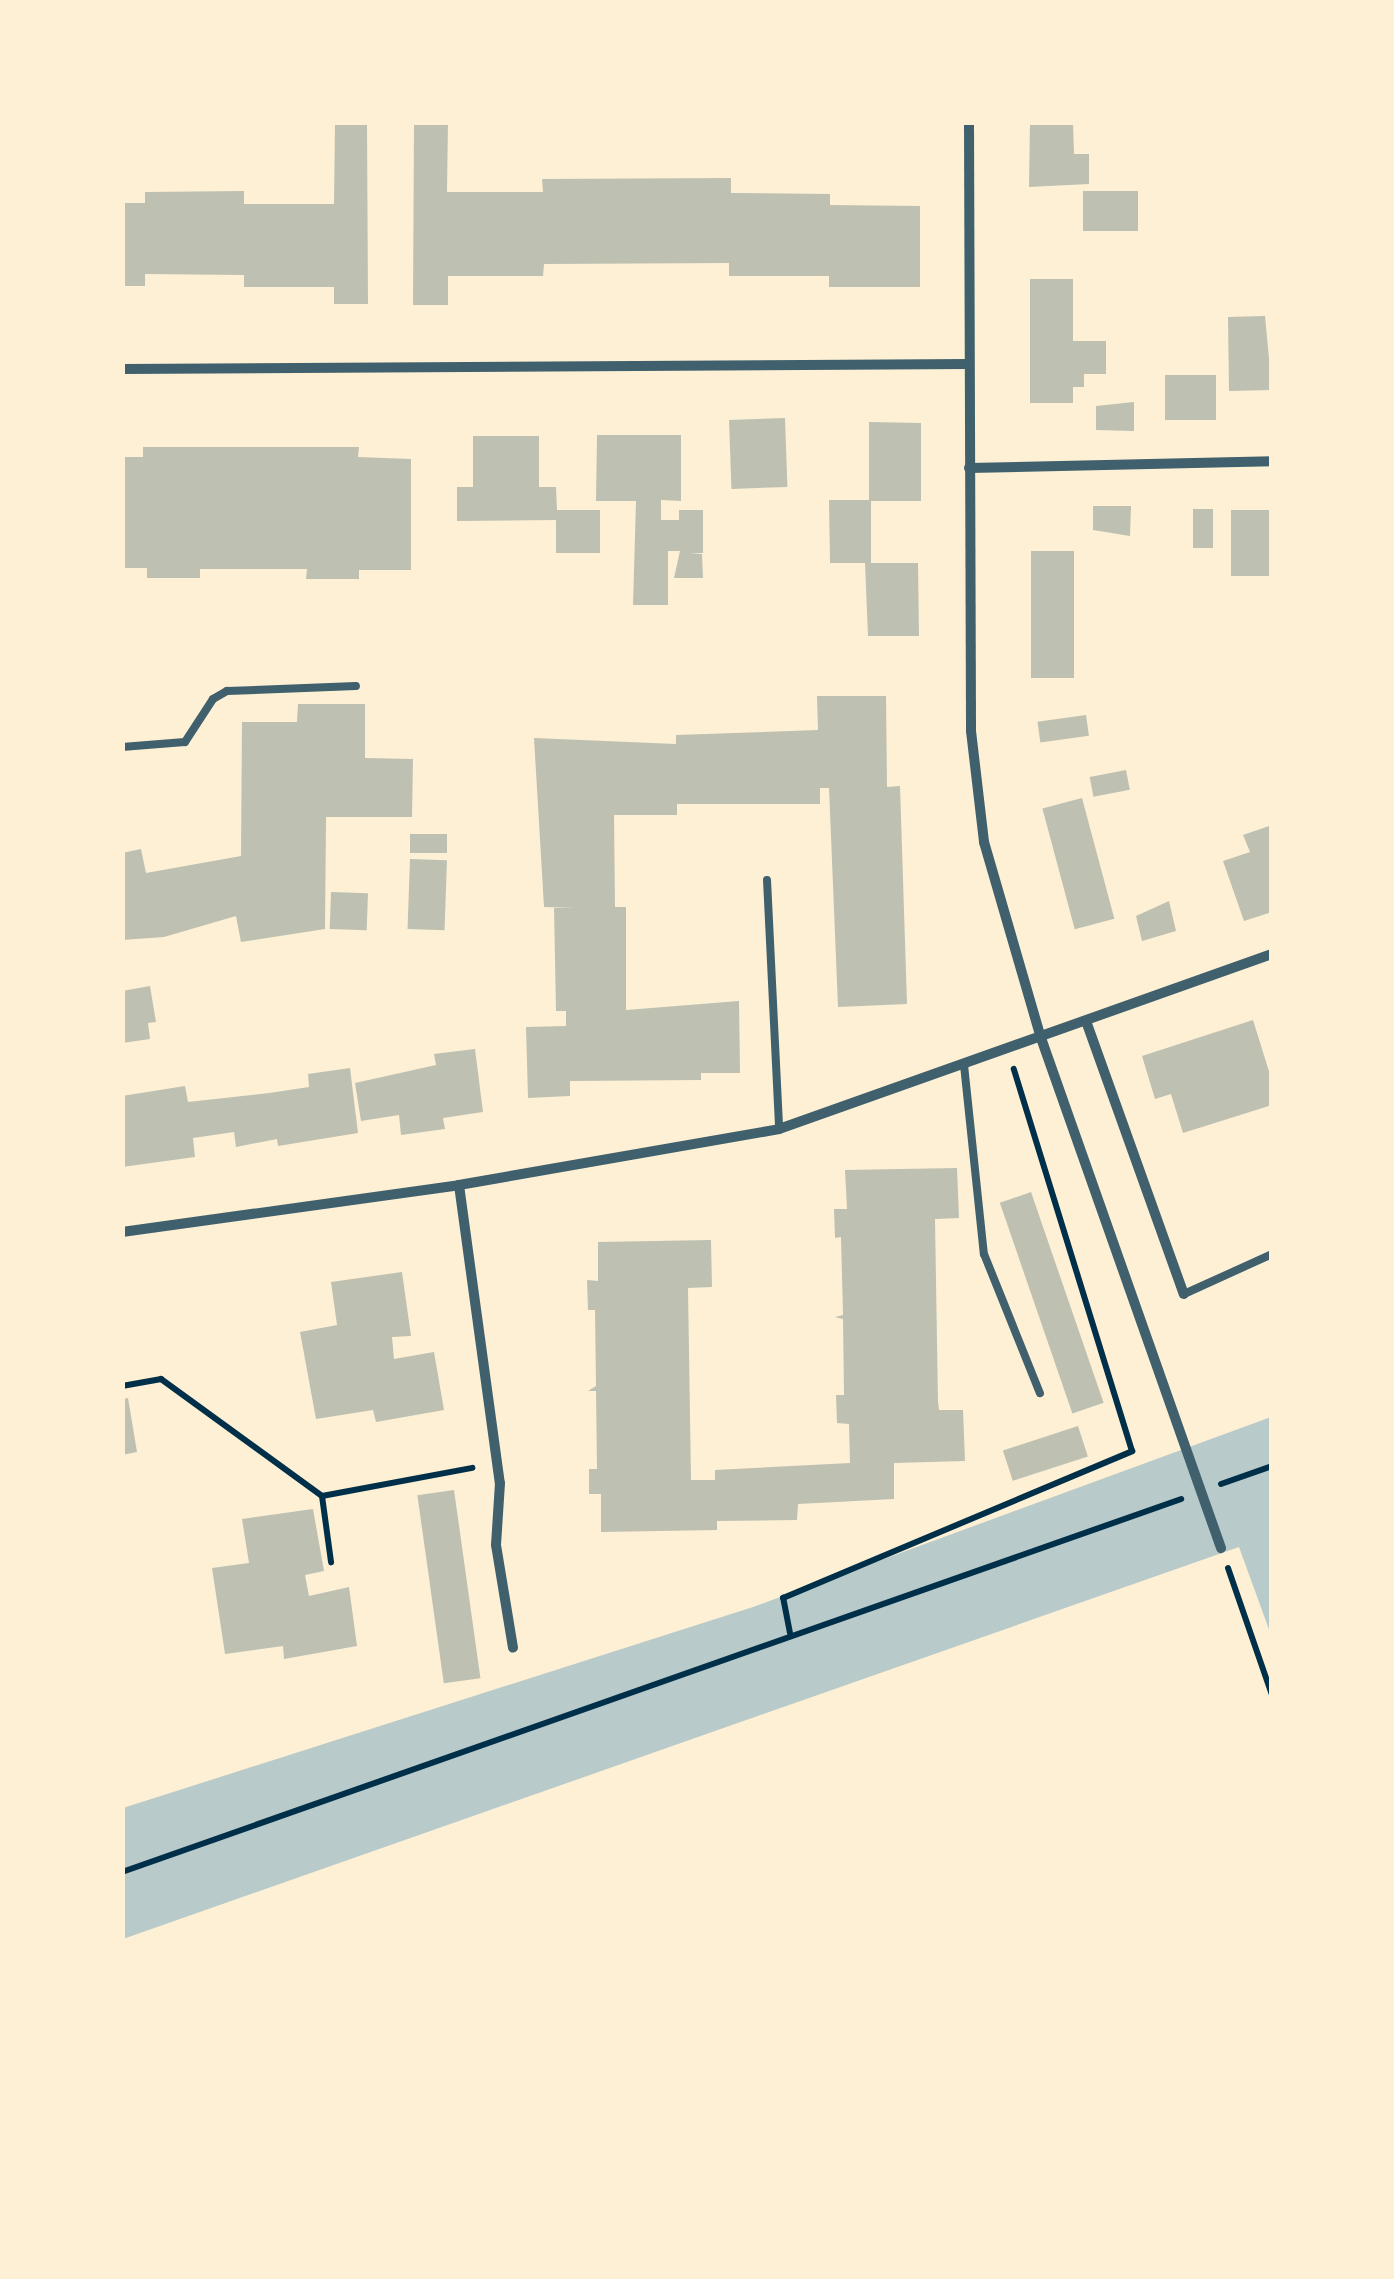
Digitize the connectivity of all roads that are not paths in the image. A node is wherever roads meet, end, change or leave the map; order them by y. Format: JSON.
{"nodes":[{"id":1,"x":970,"y":122,"type":"edge"},
{"id":2,"x":969,"y":364,"type":"junction"},
{"id":3,"x":122,"y":369,"type":"edge"},
{"id":4,"x":1272,"y":461,"type":"edge"},
{"id":5,"x":968,"y":468,"type":"junction"},
{"id":6,"x":356,"y":686,"type":"dead end"},
{"id":7,"x":122,"y":746,"type":"edge"},
{"id":8,"x":766,"y":880,"type":"dead end"},
{"id":9,"x":1272,"y":954,"type":"edge"},
{"id":10,"x":1086,"y":1020,"type":"junction"},
{"id":11,"x":1041,"y":1038,"type":"junction"},
{"id":12,"x":964,"y":1065,"type":"junction"},
{"id":13,"x":780,"y":1129,"type":"junction"},
{"id":14,"x":459,"y":1186,"type":"junction"},
{"id":15,"x":122,"y":1232,"type":"edge"},
{"id":16,"x":1272,"y":1254,"type":"edge"},
{"id":17,"x":1184,"y":1294,"type":"joint"},
{"id":18,"x":1040,"y":1393,"type":"dead end"},
{"id":19,"x":1221,"y":1548,"type":"road end"},
{"id":20,"x":512,"y":1648,"type":"dead end"}],
"edges":[{"from":1,"to":2,"type":"street"},
{"from":2,"to":3,"type":"street"},
{"from":2,"to":5,"type":"street"},
{"from":4,"to":5,"type":"street"},
{"from":5,"to":11,"type":"street"},
{"from":6,"to":7,"type":"lane"},
{"from":8,"to":13,"type":"lane"},
{"from":9,"to":10,"type":"street"},
{"from":10,"to":11,"type":"street"},
{"from":10,"to":17,"type":"street"},
{"from":11,"to":12,"type":"street"},
{"from":11,"to":19,"type":"street"},
{"from":12,"to":13,"type":"street"},
{"from":12,"to":18,"type":"lane"},
{"from":13,"to":14,"type":"street"},
{"from":14,"to":15,"type":"street"},
{"from":14,"to":20,"type":"street"},
{"from":16,"to":17,"type":"lane"}]}
